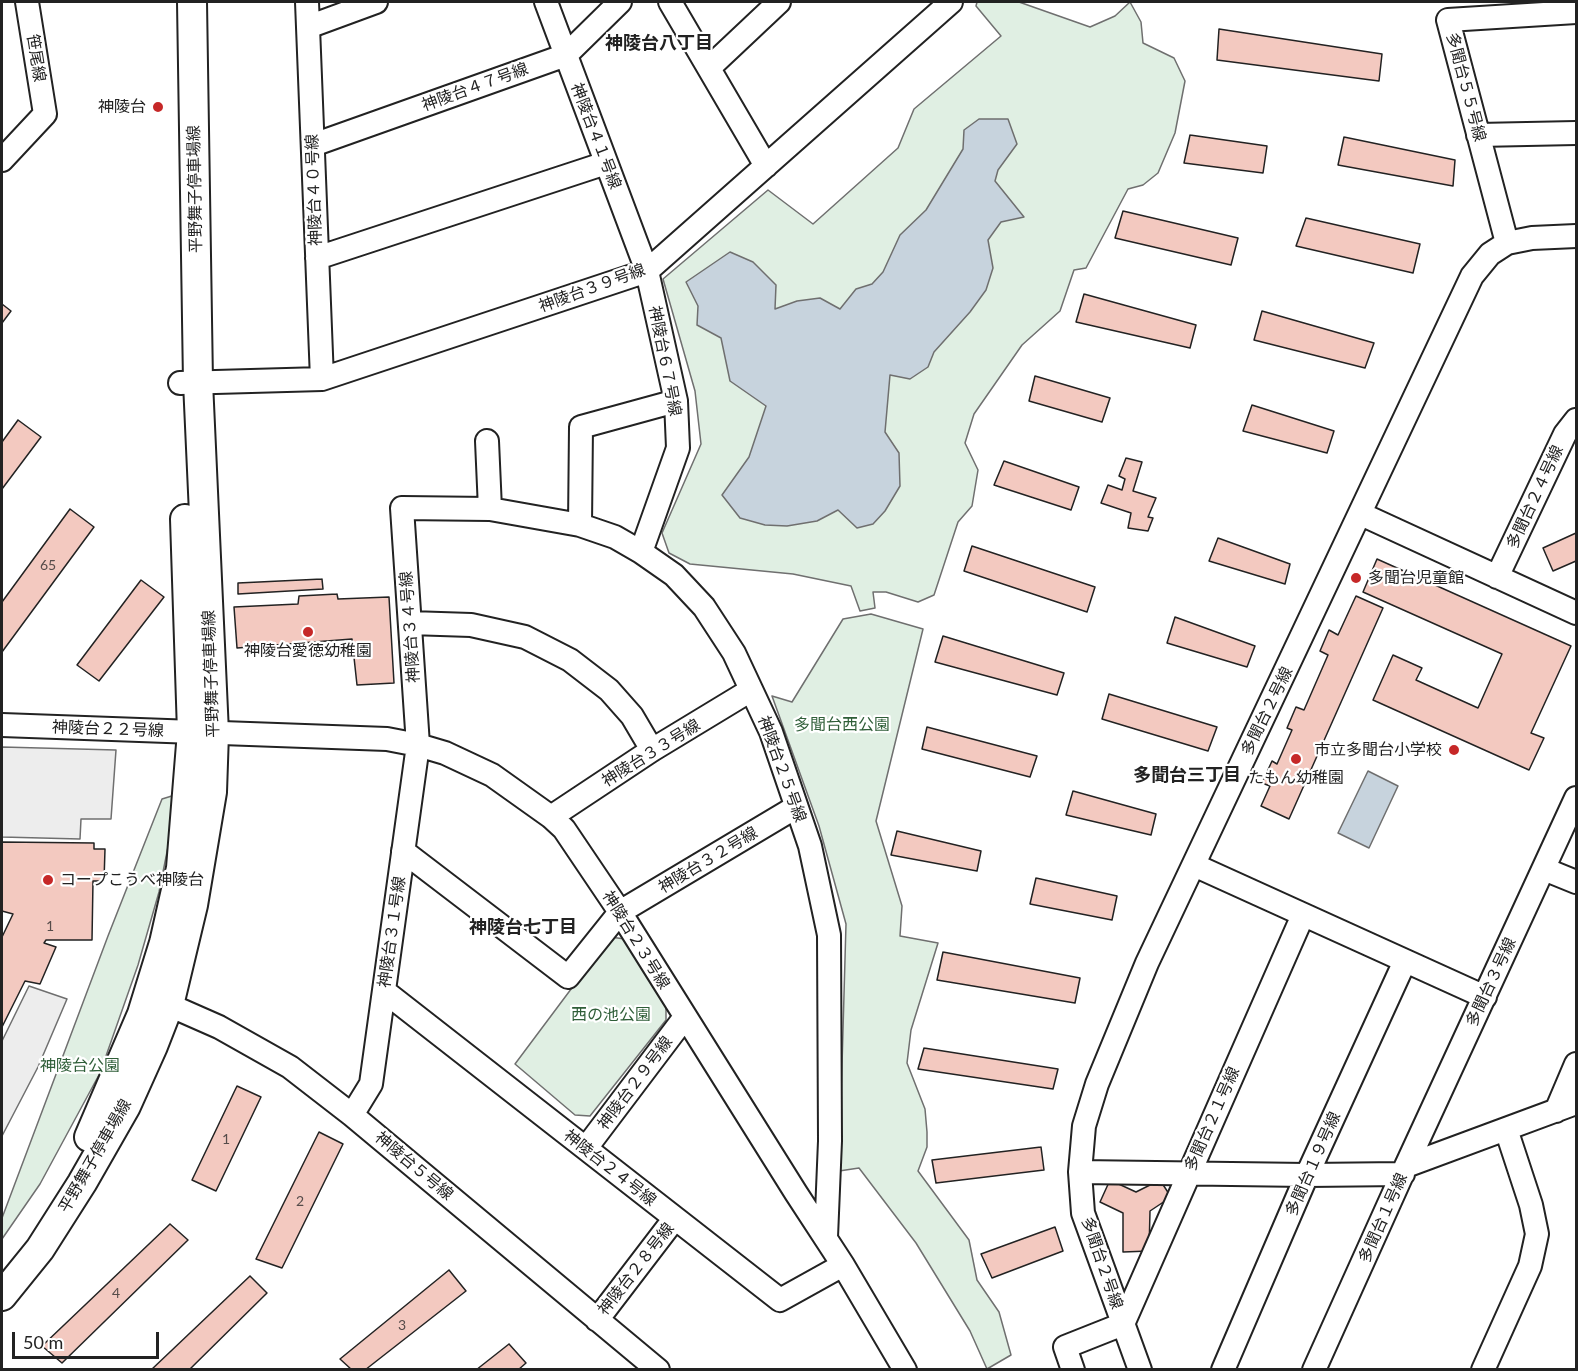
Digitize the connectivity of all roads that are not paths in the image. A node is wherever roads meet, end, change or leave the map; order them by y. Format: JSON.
{"nodes":[{"id":1,"x":27,"y":2,"type":"edge"},
{"id":2,"x":172,"y":2,"type":"edge"},
{"id":3,"x":192,"y":2,"type":"edge"},
{"id":4,"x":307,"y":2,"type":"edge"},
{"id":5,"x":376,"y":2,"type":"edge"},
{"id":6,"x":546,"y":2,"type":"edge"},
{"id":7,"x":620,"y":2,"type":"edge"},
{"id":8,"x":670,"y":2,"type":"edge"},
{"id":9,"x":779,"y":2,"type":"edge"},
{"id":10,"x":951,"y":2,"type":"edge"},
{"id":11,"x":1576,"y":12,"type":"edge"},
{"id":12,"x":308,"y":27,"type":"junction"},
{"id":13,"x":566,"y":55,"type":"junction"},
{"id":14,"x":710,"y":68,"type":"junction"},
{"id":15,"x":1576,"y":133,"type":"edge"},
{"id":16,"x":1478,"y":135,"type":"junction"},
{"id":17,"x":313,"y":145,"type":"junction"},
{"id":18,"x":2,"y":160,"type":"edge"},
{"id":19,"x":606,"y":163,"type":"junction"},
{"id":20,"x":766,"y":166,"type":"junction"},
{"id":21,"x":1576,"y":236,"type":"edge"},
{"id":22,"x":1507,"y":243,"type":"junction"},
{"id":23,"x":317,"y":258,"type":"junction"},
{"id":24,"x":647,"y":271,"type":"junction"},
{"id":25,"x":322,"y":380,"type":"junction"},
{"id":26,"x":189,"y":383,"type":"junction"},
{"id":27,"x":676,"y":401,"type":"junction"},
{"id":28,"x":1576,"y":420,"type":"edge"},
{"id":29,"x":487,"y":441,"type":"dead end"},
{"id":30,"x":402,"y":508,"type":"joint"},
{"id":31,"x":490,"y":509,"type":"junction"},
{"id":32,"x":1361,"y":514,"type":"junction"},
{"id":33,"x":580,"y":525,"type":"junction"},
{"id":34,"x":641,"y":552,"type":"junction"},
{"id":35,"x":1497,"y":577,"type":"junction"},
{"id":36,"x":1576,"y":613,"type":"edge"},
{"id":37,"x":410,"y":623,"type":"junction"},
{"id":38,"x":751,"y":690,"type":"junction"},
{"id":39,"x":2,"y":725,"type":"edge"},
{"id":40,"x":203,"y":732,"type":"junction"},
{"id":41,"x":418,"y":745,"type":"junction"},
{"id":42,"x":652,"y":750,"type":"junction"},
{"id":43,"x":1576,"y":798,"type":"edge"},
{"id":44,"x":796,"y":807,"type":"junction"},
{"id":45,"x":551,"y":817,"type":"junction"},
{"id":46,"x":403,"y":851,"type":"junction"},
{"id":47,"x":1194,"y":866,"type":"junction"},
{"id":48,"x":1544,"y":869,"type":"junction"},
{"id":49,"x":1576,"y":882,"type":"edge"},
{"id":50,"x":620,"y":912,"type":"junction"},
{"id":51,"x":1303,"y":915,"type":"junction"},
{"id":52,"x":1405,"y":961,"type":"junction"},
{"id":53,"x":384,"y":991,"type":"junction"},
{"id":54,"x":1485,"y":997,"type":"junction"},
{"id":55,"x":158,"y":1003,"type":"junction"},
{"id":56,"x":685,"y":1017,"type":"junction"},
{"id":57,"x":1576,"y":1064,"type":"edge"},
{"id":58,"x":1566,"y":1107,"type":"edge"},
{"id":59,"x":352,"y":1115,"type":"junction"},
{"id":60,"x":1506,"y":1129,"type":"junction"},
{"id":61,"x":586,"y":1148,"type":"junction"},
{"id":62,"x":1405,"y":1170,"type":"junction"},
{"id":63,"x":1080,"y":1172,"type":"junction"},
{"id":64,"x":1188,"y":1173,"type":"junction"},
{"id":65,"x":1307,"y":1175,"type":"junction"},
{"id":66,"x":675,"y":1218,"type":"junction"},
{"id":67,"x":826,"y":1238,"type":"junction"},
{"id":68,"x":843,"y":1265,"type":"junction"},
{"id":69,"x":2,"y":1269,"type":"edge"},
{"id":70,"x":2,"y":1296,"type":"edge"},
{"id":71,"x":597,"y":1320,"type":"junction"},
{"id":72,"x":1123,"y":1324,"type":"junction"},
{"id":73,"x":658,"y":1370,"type":"edge"},
{"id":74,"x":905,"y":1370,"type":"edge"},
{"id":75,"x":1073,"y":1370,"type":"edge"},
{"id":76,"x":1140,"y":1370,"type":"edge"},
{"id":77,"x":1223,"y":1370,"type":"edge"},
{"id":78,"x":1314,"y":1370,"type":"edge"},
{"id":79,"x":1483,"y":1370,"type":"edge"}],
"edges":[{"from":1,"to":18,"type":"street","name":"笹尾線"},
{"from":2,"to":26,"type":"main road","name":"平野舞子停車場線"},
{"from":3,"to":26,"type":"main road","name":"平野舞子停車場線"},
{"from":4,"to":12,"type":"street","name":"神陵台４０号線"},
{"from":5,"to":12,"type":"street"},
{"from":6,"to":13,"type":"street","name":"神陵台４１号線"},
{"from":7,"to":13,"type":"street","name":"神陵台４７号線"},
{"from":8,"to":14,"type":"street"},
{"from":9,"to":14,"type":"street"},
{"from":10,"to":20,"type":"street","name":"神陵台３９号線"},
{"from":11,"to":16,"type":"street","name":"多聞台５５号線"},
{"from":12,"to":17,"type":"street","name":"神陵台４０号線"},
{"from":13,"to":17,"type":"street","name":"神陵台４７号線"},
{"from":13,"to":19,"type":"street","name":"神陵台４１号線"},
{"from":14,"to":20,"type":"street"},
{"from":15,"to":16,"type":"street"},
{"from":16,"to":22,"type":"street","name":"多聞台５５号線"},
{"from":17,"to":23,"type":"street","name":"神陵台４０号線"},
{"from":19,"to":23,"type":"street"},
{"from":19,"to":24,"type":"street","name":"神陵台４１号線"},
{"from":20,"to":24,"type":"street","name":"神陵台３９号線"},
{"from":21,"to":22,"type":"street","name":"多聞台２号線"},
{"from":22,"to":32,"type":"street","name":"多聞台２号線"},
{"from":23,"to":25,"type":"street","name":"神陵台４０号線"},
{"from":24,"to":25,"type":"street","name":"神陵台３９号線"},
{"from":24,"to":27,"type":"street","name":"神陵台６７号線"},
{"from":25,"to":26,"type":"street","name":"神陵台３９号線"},
{"from":26,"to":40,"type":"main road","name":"平野舞子停車場線"},
{"from":27,"to":33,"type":"street"},
{"from":27,"to":34,"type":"street","name":"神陵台６７号線"},
{"from":28,"to":35,"type":"street","name":"多聞台２４号線"},
{"from":29,"to":31,"type":"street"},
{"from":30,"to":31,"type":"street","name":"神陵台２５号線"},
{"from":30,"to":37,"type":"street","name":"神陵台３４号線"},
{"from":31,"to":33,"type":"street","name":"神陵台２５号線"},
{"from":32,"to":35,"type":"street"},
{"from":32,"to":47,"type":"street","name":"多聞台２号線"},
{"from":33,"to":34,"type":"street","name":"神陵台２５号線"},
{"from":34,"to":38,"type":"street","name":"神陵台２５号線"},
{"from":35,"to":36,"type":"street"},
{"from":37,"to":41,"type":"street","name":"神陵台３４号線"},
{"from":37,"to":42,"type":"street"},
{"from":38,"to":42,"type":"street","name":"神陵台３３号線"},
{"from":38,"to":44,"type":"street","name":"神陵台２５号線"},
{"from":39,"to":40,"type":"street","name":"神陵台２２号線"},
{"from":40,"to":41,"type":"street","name":"神陵台２３号線"},
{"from":40,"to":55,"type":"main road","name":"平野舞子停車場線"},
{"from":41,"to":45,"type":"street","name":"神陵台２３号線"},
{"from":41,"to":46,"type":"street","name":"神陵台３１号線"},
{"from":42,"to":45,"type":"street","name":"神陵台３３号線"},
{"from":43,"to":48,"type":"street","name":"多聞台３号線"},
{"from":44,"to":50,"type":"street","name":"神陵台３２号線"},
{"from":44,"to":67,"type":"street","name":"神陵台２５号線"},
{"from":45,"to":50,"type":"street","name":"神陵台２３号線"},
{"from":46,"to":50,"type":"street"},
{"from":46,"to":53,"type":"street","name":"神陵台３１号線"},
{"from":47,"to":51,"type":"street"},
{"from":47,"to":63,"type":"street","name":"多聞台２号線"},
{"from":48,"to":49,"type":"street"},
{"from":48,"to":54,"type":"street","name":"多聞台３号線"},
{"from":50,"to":56,"type":"street","name":"神陵台２３号線"},
{"from":51,"to":52,"type":"street"},
{"from":51,"to":64,"type":"street","name":"多聞台２１号線"},
{"from":52,"to":54,"type":"street"},
{"from":52,"to":65,"type":"street","name":"多聞台１９号線"},
{"from":53,"to":59,"type":"street","name":"神陵台３１号線"},
{"from":53,"to":61,"type":"street","name":"神陵台２４号線"},
{"from":54,"to":62,"type":"street","name":"多聞台３号線"},
{"from":55,"to":59,"type":"street","name":"神陵台５号線"},
{"from":55,"to":69,"type":"main road","name":"平野舞子停車場線"},
{"from":55,"to":70,"type":"main road","name":"平野舞子停車場線"},
{"from":56,"to":61,"type":"street","name":"神陵台２９号線"},
{"from":56,"to":67,"type":"street","name":"神陵台２３号線"},
{"from":57,"to":58,"type":"street"},
{"from":58,"to":60,"type":"street","name":"多聞台１号線"},
{"from":59,"to":71,"type":"street","name":"神陵台５号線"},
{"from":60,"to":62,"type":"street","name":"多聞台１号線"},
{"from":60,"to":79,"type":"street"},
{"from":61,"to":66,"type":"street","name":"神陵台２４号線"},
{"from":62,"to":65,"type":"street"},
{"from":62,"to":78,"type":"street","name":"多聞台１号線"},
{"from":63,"to":64,"type":"street"},
{"from":63,"to":72,"type":"street","name":"多聞台２号線"},
{"from":64,"to":65,"type":"street"},
{"from":64,"to":72,"type":"street","name":"多聞台２１号線"},
{"from":65,"to":77,"type":"street","name":"多聞台１９号線"},
{"from":66,"to":68,"type":"street","name":"神陵台２４号線"},
{"from":66,"to":71,"type":"street","name":"神陵台２８号線"},
{"from":67,"to":68,"type":"street","name":"神陵台２３号線"},
{"from":68,"to":74,"type":"street","name":"神陵台２３号線"},
{"from":71,"to":73,"type":"street","name":"神陵台５号線"},
{"from":72,"to":75,"type":"street"},
{"from":72,"to":76,"type":"street","name":"多聞台２号線"}]}
